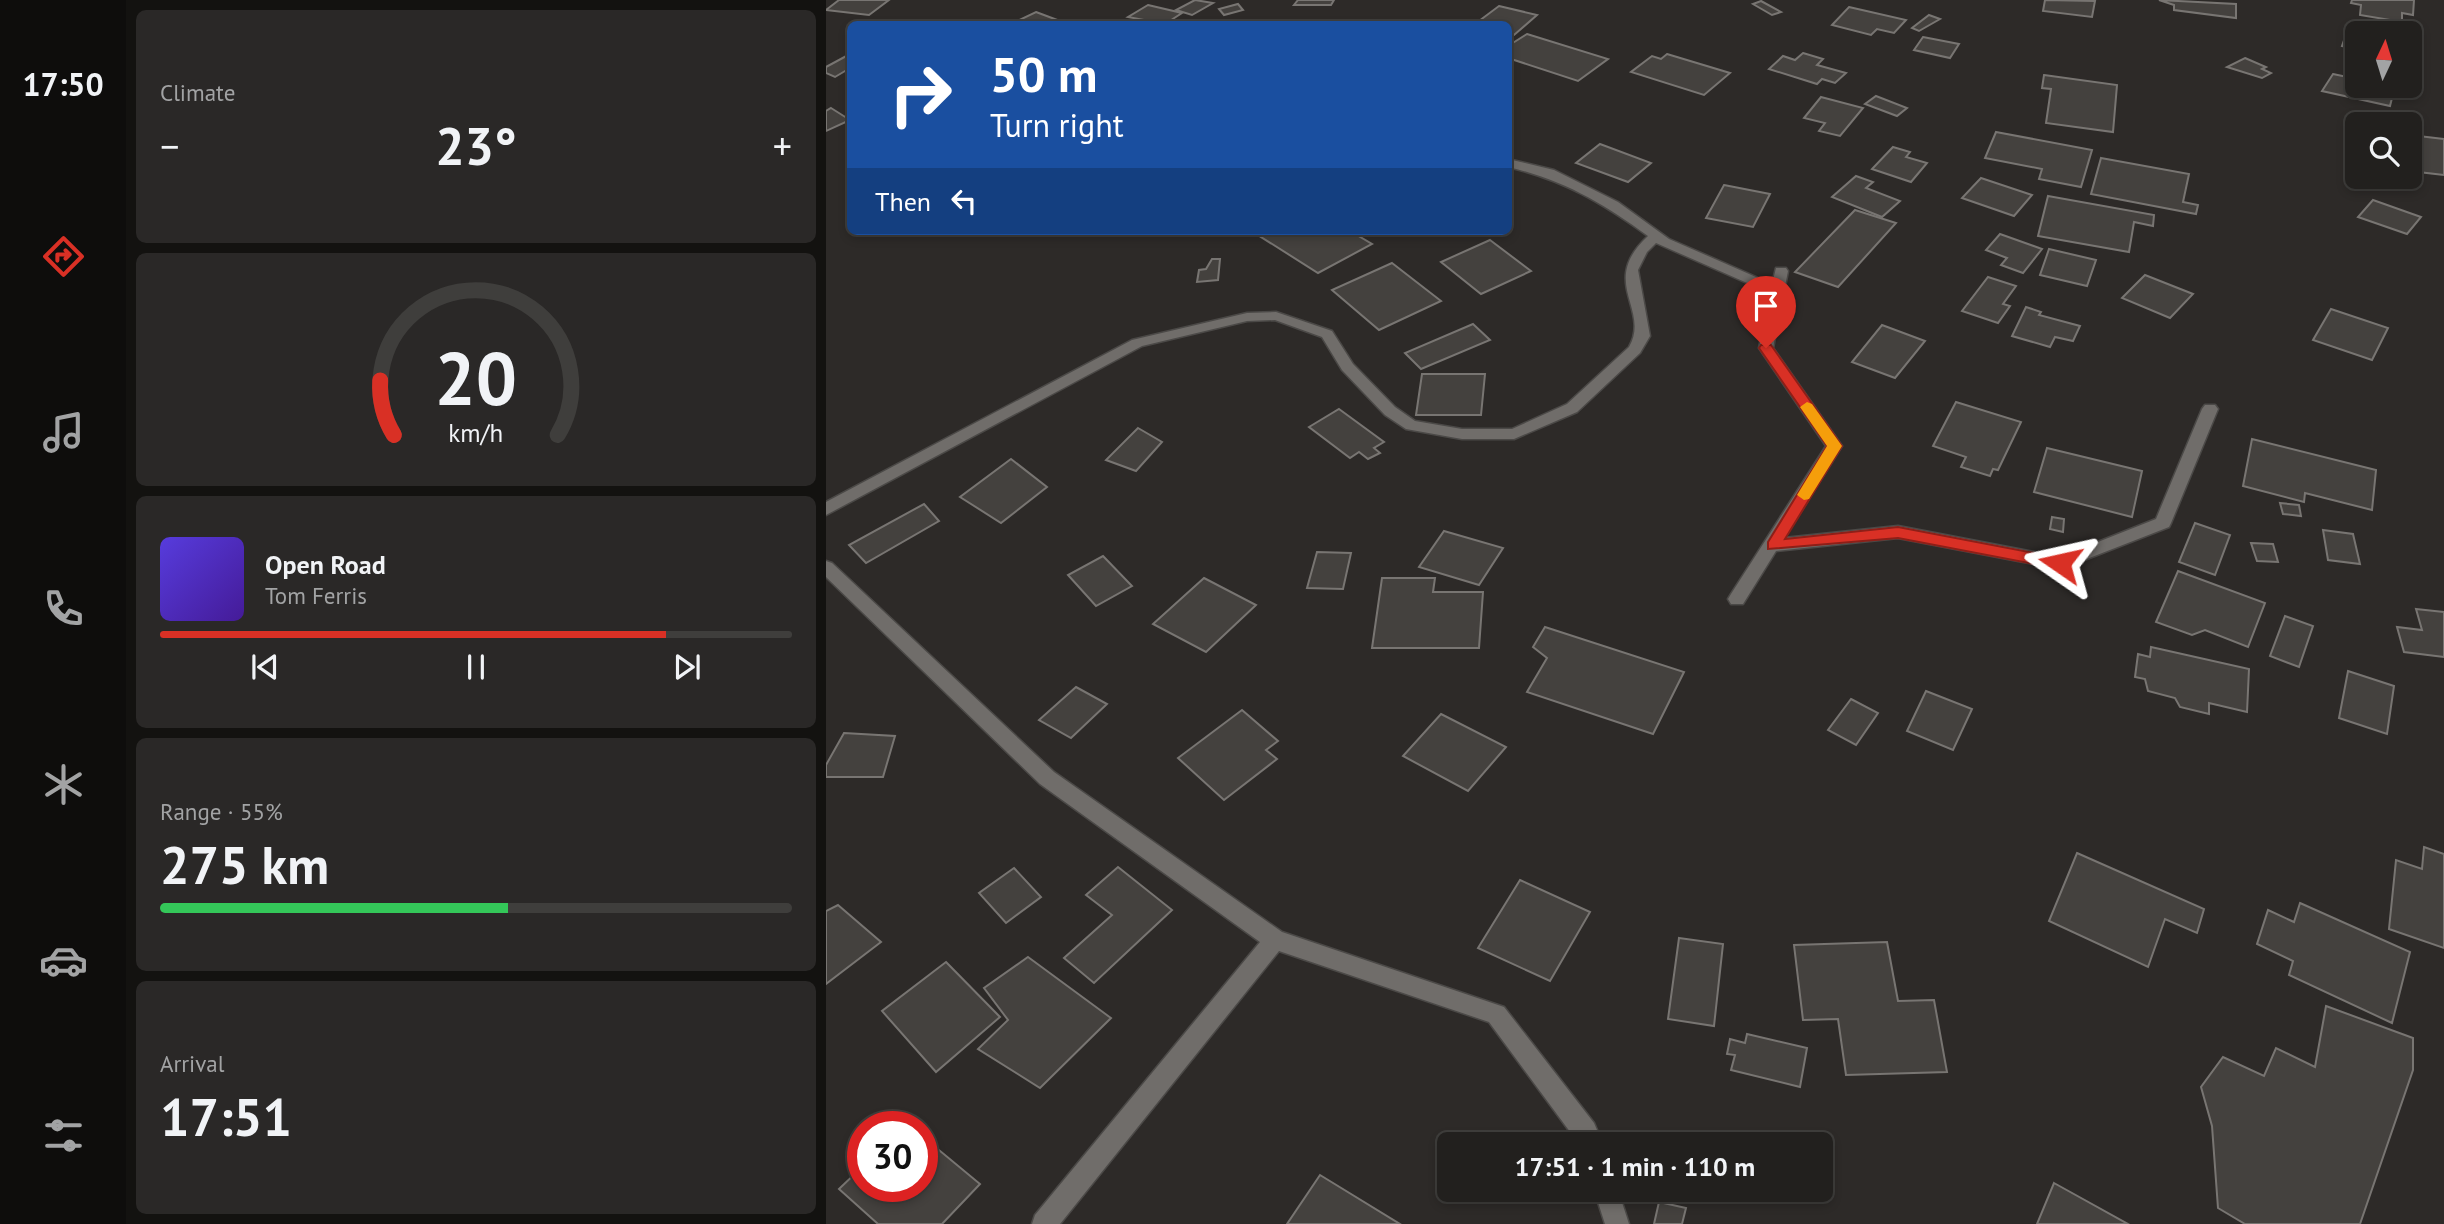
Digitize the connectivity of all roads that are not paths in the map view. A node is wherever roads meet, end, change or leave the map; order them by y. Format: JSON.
{"nodes":[{"id":1,"x":1512,"y":164,"type":"edge"},
{"id":2,"x":1656,"y":236,"type":"junction"},
{"id":3,"x":1781,"y":271,"type":"dead end"},
{"id":4,"x":1777,"y":291,"type":"junction"},
{"id":5,"x":2210,"y":408,"type":"dead end"},
{"id":6,"x":826,"y":509,"type":"edge"},
{"id":7,"x":1773,"y":545,"type":"junction"},
{"id":8,"x":826,"y":567,"type":"edge"},
{"id":9,"x":1737,"y":599,"type":"dead end"},
{"id":10,"x":1275,"y":940,"type":"junction"},
{"id":11,"x":1586,"y":1132,"type":"edge"},
{"id":12,"x":1610,"y":1202,"type":"edge"},
{"id":13,"x":1044,"y":1224,"type":"edge"},
{"id":14,"x":1617,"y":1224,"type":"edge"}],
"edges":[{"from":1,"to":2,"type":"street"},
{"from":2,"to":4,"type":"street"},
{"from":2,"to":6,"type":"street"},
{"from":3,"to":4,"type":"street"},
{"from":4,"to":7,"type":"street"},
{"from":5,"to":7,"type":"street"},
{"from":7,"to":9,"type":"street"},
{"from":8,"to":10,"type":"street"},
{"from":10,"to":11,"type":"street"},
{"from":10,"to":13,"type":"street"},
{"from":12,"to":14,"type":"street"}]}
